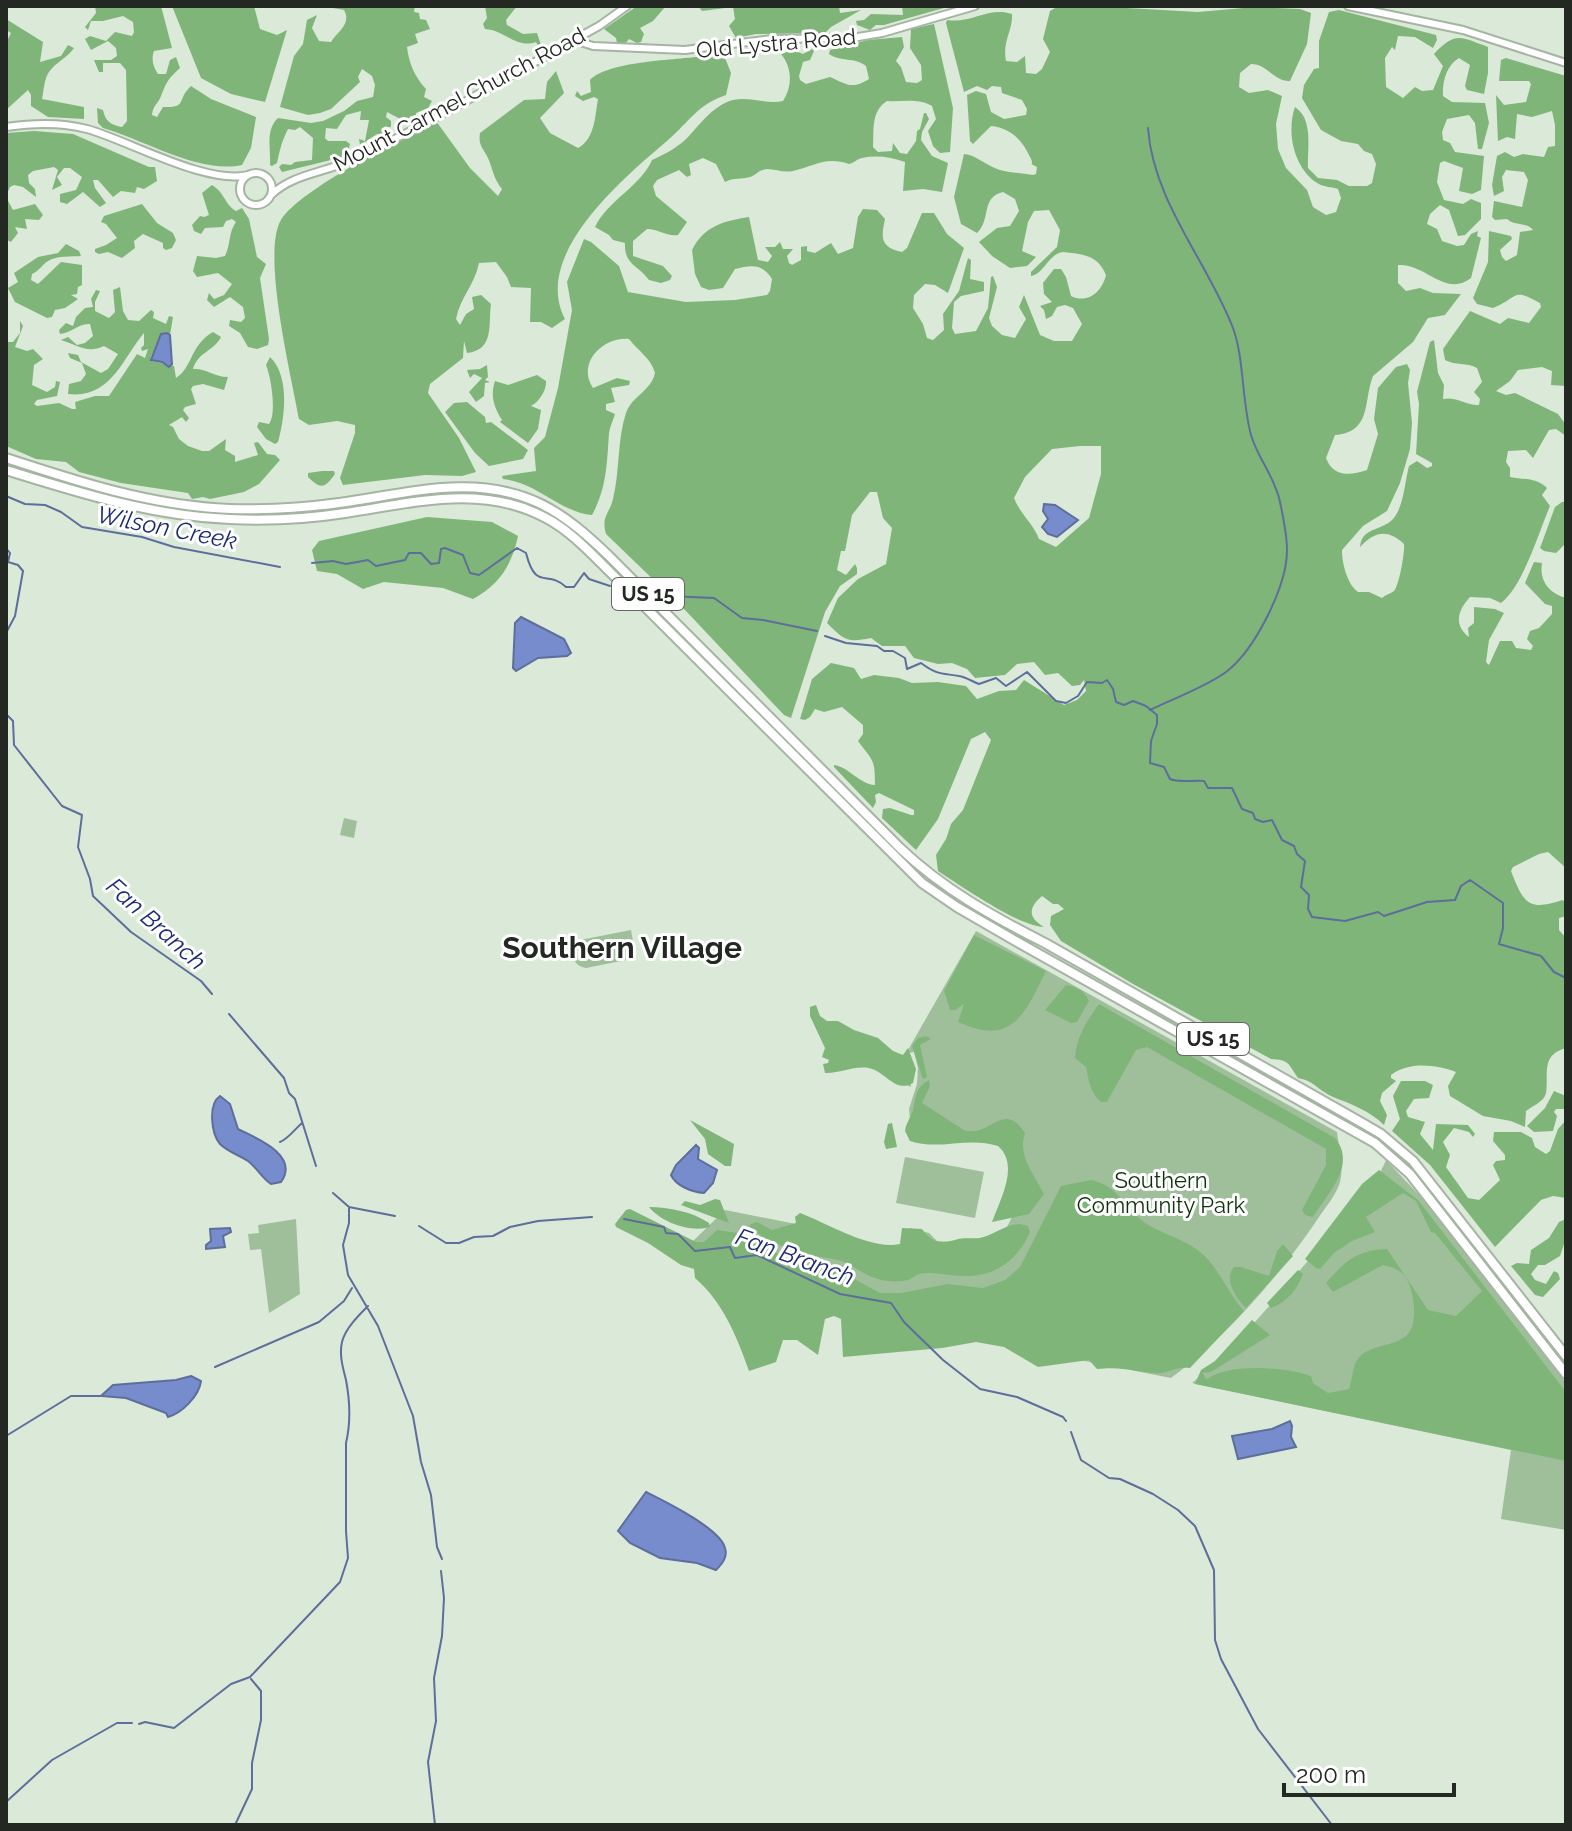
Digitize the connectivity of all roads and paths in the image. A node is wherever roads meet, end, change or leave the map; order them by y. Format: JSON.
{"nodes":[{"id":1,"x":627,"y":6,"type":"edge"},
{"id":2,"x":975,"y":6,"type":"edge"},
{"id":3,"x":1348,"y":6,"type":"edge"},
{"id":4,"x":574,"y":40,"type":"junction"},
{"id":5,"x":1566,"y":63,"type":"edge"},
{"id":6,"x":6,"y":127,"type":"edge"},
{"id":7,"x":248,"y":175,"type":"junction"},
{"id":8,"x":228,"y":178,"type":"junction"},
{"id":9,"x":270,"y":181,"type":"junction"},
{"id":10,"x":287,"y":182,"type":"junction"},
{"id":11,"x":240,"y":188,"type":"junction"},
{"id":12,"x":271,"y":195,"type":"junction"},
{"id":13,"x":6,"y":458,"type":"edge"},
{"id":14,"x":6,"y":470,"type":"edge"},
{"id":15,"x":1566,"y":1356,"type":"edge"},
{"id":16,"x":1566,"y":1374,"type":"edge"}],
"edges":[{"from":1,"to":4,"type":"main road","name":"Mount Carmel Church Road"},
{"from":2,"to":4,"type":"main road","name":"Old Lystra Road"},
{"from":3,"to":5,"type":"main road"},
{"from":4,"to":10,"type":"main road","name":"Mount Carmel Church Road"},
{"from":6,"to":8,"type":"main road"},
{"from":7,"to":8,"type":"main road"},
{"from":7,"to":9,"type":"main road"},
{"from":7,"to":11,"type":"main road"},
{"from":8,"to":11,"type":"main road"},
{"from":9,"to":10,"type":"main road","name":"Mount Carmel Church Road"},
{"from":9,"to":12,"type":"main road"},
{"from":10,"to":12,"type":"main road","name":"Mount Carmel Church Road"},
{"from":11,"to":12,"type":"main road"},
{"from":13,"to":15,"type":"highway","number":"US 15"},
{"from":14,"to":16,"type":"highway","number":"US 15"}]}
